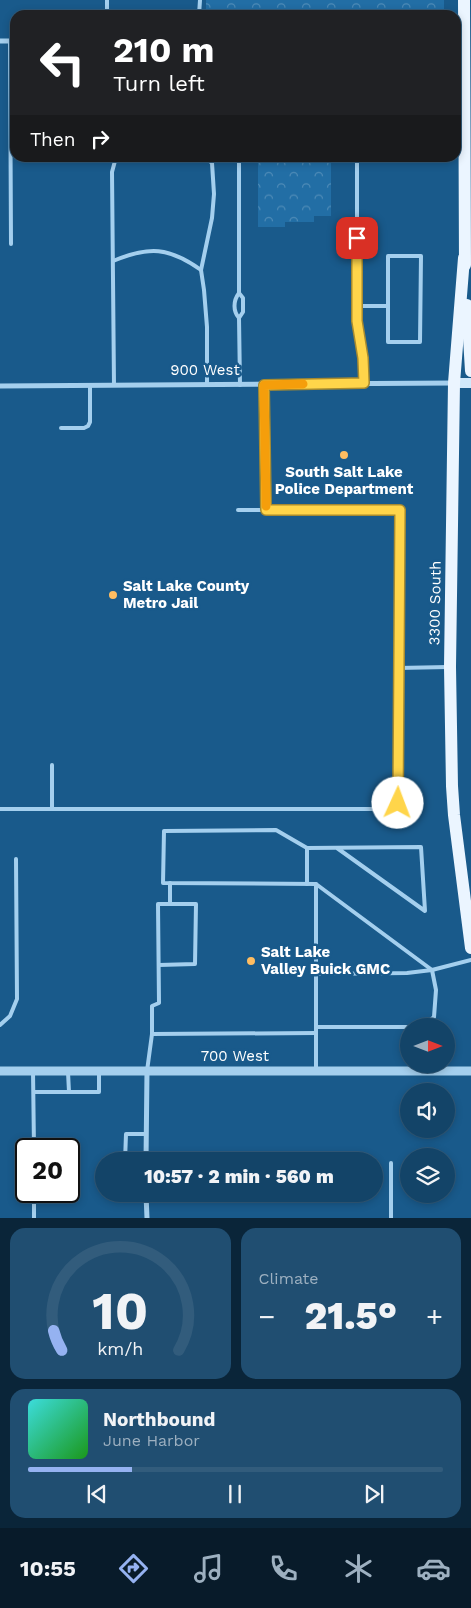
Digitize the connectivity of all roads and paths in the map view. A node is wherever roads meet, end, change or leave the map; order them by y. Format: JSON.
{"nodes":[{"id":1,"x":464,"y":0,"type":"edge"},
{"id":2,"x":464,"y":43,"type":"edge"},
{"id":3,"x":12,"y":162,"type":"edge"},
{"id":4,"x":115,"y":162,"type":"edge"},
{"id":5,"x":211,"y":162,"type":"edge"},
{"id":6,"x":239,"y":162,"type":"edge"},
{"id":7,"x":357,"y":162,"type":"edge"},
{"id":8,"x":11,"y":244,"type":"dead end"},
{"id":9,"x":467,"y":253,"type":"edge"},
{"id":10,"x":113,"y":261,"type":"junction"},
{"id":11,"x":201,"y":270,"type":"junction"},
{"id":12,"x":238,"y":293,"type":"junction"},
{"id":13,"x":357,"y":306,"type":"junction"},
{"id":14,"x":388,"y":306,"type":"junction"},
{"id":15,"x":239,"y":318,"type":"junction"},
{"id":16,"x":471,"y":371,"type":"edge"},
{"id":17,"x":364,"y":383,"type":"junction"},
{"id":18,"x":454,"y":383,"type":"junction"},
{"id":19,"x":471,"y":383,"type":"edge"},
{"id":20,"x":90,"y":385,"type":"junction"},
{"id":21,"x":114,"y":385,"type":"junction"},
{"id":22,"x":207,"y":385,"type":"junction"},
{"id":23,"x":240,"y":385,"type":"junction"},
{"id":24,"x":264,"y":385,"type":"junction"},
{"id":25,"x":0,"y":386,"type":"edge"},
{"id":26,"x":60,"y":428,"type":"dead end"},
{"id":27,"x":238,"y":510,"type":"dead end"},
{"id":28,"x":266,"y":510,"type":"junction"},
{"id":29,"x":398,"y":668,"type":"junction"},
{"id":30,"x":450,"y":668,"type":"junction"},
{"id":31,"x":52,"y":765,"type":"dead end"},
{"id":32,"x":0,"y":809,"type":"edge"},
{"id":33,"x":52,"y":809,"type":"junction"},
{"id":34,"x":307,"y":848,"type":"junction"},
{"id":35,"x":336,"y":848,"type":"junction"},
{"id":36,"x":16,"y":859,"type":"dead end"},
{"id":37,"x":170,"y":883,"type":"junction"},
{"id":38,"x":307,"y":884,"type":"junction"},
{"id":39,"x":316,"y":884,"type":"junction"},
{"id":40,"x":170,"y":904,"type":"junction"},
{"id":41,"x":471,"y":948,"type":"edge"},
{"id":42,"x":471,"y":960,"type":"edge"},
{"id":43,"x":159,"y":965,"type":"junction"},
{"id":44,"x":432,"y":970,"type":"junction"},
{"id":45,"x":316,"y":974,"type":"junction"},
{"id":46,"x":433,"y":1018,"type":"edge"},
{"id":47,"x":0,"y":1025,"type":"edge"},
{"id":48,"x":400,"y":1026,"type":"edge"},
{"id":49,"x":316,"y":1027,"type":"junction"},
{"id":50,"x":316,"y":1033,"type":"junction"},
{"id":51,"x":152,"y":1034,"type":"junction"},
{"id":52,"x":99,"y":1070,"type":"junction"},
{"id":53,"x":146,"y":1070,"type":"junction"},
{"id":54,"x":0,"y":1071,"type":"edge"},
{"id":55,"x":34,"y":1071,"type":"junction"},
{"id":56,"x":68,"y":1071,"type":"junction"},
{"id":57,"x":316,"y":1071,"type":"junction"},
{"id":58,"x":471,"y":1071,"type":"edge"},
{"id":59,"x":34,"y":1092,"type":"junction"},
{"id":60,"x":68,"y":1092,"type":"junction"},
{"id":61,"x":146,"y":1134,"type":"junction"},
{"id":62,"x":34,"y":1138,"type":"edge"},
{"id":63,"x":125,"y":1152,"type":"edge"},
{"id":64,"x":146,"y":1152,"type":"edge"},
{"id":65,"x":391,"y":1163,"type":"dead end"},
{"id":66,"x":146,"y":1202,"type":"edge"},
{"id":67,"x":34,"y":1203,"type":"edge"},
{"id":68,"x":34,"y":1218,"type":"edge"},
{"id":69,"x":146,"y":1218,"type":"edge"},
{"id":70,"x":391,"y":1218,"type":"edge"}],
"edges":[{"from":1,"to":2,"type":"main road","name":"3300 South"},
{"from":2,"to":9,"type":"main road","name":"3300 South"},
{"from":3,"to":8,"type":"lane"},
{"from":4,"to":10,"type":"lane"},
{"from":5,"to":11,"type":"lane"},
{"from":6,"to":12,"type":"lane"},
{"from":7,"to":13,"type":"lane"},
{"from":9,"to":16,"type":"main road","name":"3300 South"},
{"from":9,"to":18,"type":"main road","name":"3300 South"},
{"from":10,"to":11,"type":"lane"},
{"from":10,"to":21,"type":"lane"},
{"from":11,"to":22,"type":"lane"},
{"from":12,"to":15,"type":"lane"},
{"from":12,"to":15,"type":"lane"},
{"from":13,"to":14,"type":"lane"},
{"from":13,"to":17,"type":"lane"},
{"from":14,"to":14,"type":"lane"},
{"from":15,"to":23,"type":"lane"},
{"from":17,"to":18,"type":"street","name":"900 West"},
{"from":17,"to":24,"type":"street","name":"900 West"},
{"from":18,"to":19,"type":"main road","name":"900 West"},
{"from":18,"to":30,"type":"main road","name":"3300 South"},
{"from":20,"to":21,"type":"street","name":"900 West"},
{"from":20,"to":25,"type":"street","name":"900 West"},
{"from":20,"to":26,"type":"lane"},
{"from":21,"to":22,"type":"street","name":"900 West"},
{"from":22,"to":23,"type":"street","name":"900 West"},
{"from":23,"to":24,"type":"street","name":"900 West"},
{"from":24,"to":28,"type":"lane"},
{"from":27,"to":28,"type":"lane"},
{"from":28,"to":29,"type":"lane"},
{"from":29,"to":30,"type":"lane"},
{"from":29,"to":33,"type":"lane"},
{"from":30,"to":41,"type":"main road","name":"3300 South"},
{"from":31,"to":33,"type":"lane"},
{"from":32,"to":33,"type":"lane"},
{"from":34,"to":35,"type":"lane"},
{"from":34,"to":37,"type":"lane"},
{"from":34,"to":38,"type":"lane"},
{"from":35,"to":35,"type":"lane"},
{"from":36,"to":47,"type":"lane"},
{"from":37,"to":38,"type":"lane"},
{"from":37,"to":40,"type":"lane"},
{"from":38,"to":39,"type":"lane"},
{"from":39,"to":44,"type":"lane"},
{"from":39,"to":45,"type":"lane"},
{"from":40,"to":43,"type":"lane"},
{"from":40,"to":43,"type":"lane"},
{"from":42,"to":44,"type":"lane"},
{"from":43,"to":51,"type":"lane"},
{"from":44,"to":45,"type":"lane"},
{"from":44,"to":46,"type":"lane"},
{"from":45,"to":49,"type":"lane"},
{"from":48,"to":49,"type":"lane"},
{"from":49,"to":50,"type":"lane"},
{"from":50,"to":51,"type":"lane"},
{"from":50,"to":57,"type":"lane"},
{"from":51,"to":53,"type":"lane"},
{"from":52,"to":53,"type":"street","name":"700 West"},
{"from":52,"to":56,"type":"street","name":"700 West"},
{"from":52,"to":60,"type":"lane"},
{"from":53,"to":57,"type":"street","name":"700 West"},
{"from":53,"to":61,"type":"street"},
{"from":54,"to":55,"type":"street","name":"700 West"},
{"from":55,"to":56,"type":"street","name":"700 West"},
{"from":55,"to":59,"type":"lane"},
{"from":56,"to":60,"type":"lane"},
{"from":57,"to":58,"type":"street","name":"700 West"},
{"from":59,"to":60,"type":"lane"},
{"from":59,"to":62,"type":"lane"},
{"from":61,"to":63,"type":"lane"},
{"from":61,"to":64,"type":"street"},
{"from":65,"to":70,"type":"lane"},
{"from":66,"to":69,"type":"street"},
{"from":67,"to":68,"type":"lane"}]}
